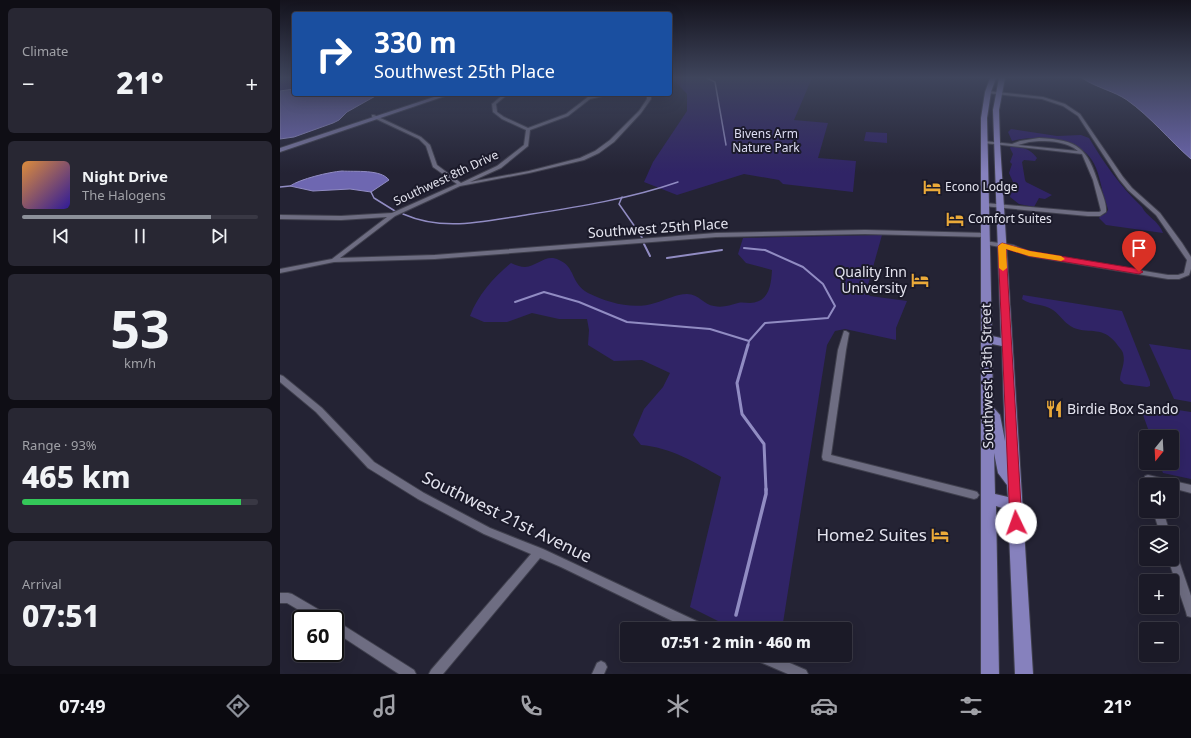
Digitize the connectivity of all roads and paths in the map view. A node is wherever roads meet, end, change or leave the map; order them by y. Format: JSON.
{"nodes":[{"id":1,"x":396,"y":109,"type":"edge"},
{"id":2,"x":399,"y":109,"type":"edge"},
{"id":3,"x":495,"y":109,"type":"edge"},
{"id":4,"x":575,"y":109,"type":"edge"},
{"id":5,"x":642,"y":109,"type":"edge"},
{"id":6,"x":985,"y":109,"type":"edge"},
{"id":7,"x":997,"y":109,"type":"edge"},
{"id":8,"x":1073,"y":109,"type":"edge"},
{"id":9,"x":375,"y":117,"type":"junction"},
{"id":10,"x":528,"y":129,"type":"junction"},
{"id":11,"x":984,"y":142,"type":"junction"},
{"id":12,"x":997,"y":143,"type":"junction"},
{"id":13,"x":1013,"y":145,"type":"junction"},
{"id":14,"x":280,"y":146,"type":"edge"},
{"id":15,"x":280,"y":150,"type":"edge"},
{"id":16,"x":1084,"y":153,"type":"junction"},
{"id":17,"x":461,"y":185,"type":"junction"},
{"id":18,"x":985,"y":205,"type":"junction"},
{"id":19,"x":1000,"y":206,"type":"junction"},
{"id":20,"x":393,"y":215,"type":"junction"},
{"id":21,"x":280,"y":217,"type":"edge"},
{"id":22,"x":985,"y":239,"type":"junction"},
{"id":23,"x":1002,"y":246,"type":"junction"},
{"id":24,"x":334,"y":260,"type":"junction"},
{"id":25,"x":280,"y":270,"type":"edge"},
{"id":26,"x":846,"y":333,"type":"dead end"},
{"id":27,"x":986,"y":339,"type":"junction"},
{"id":28,"x":1007,"y":343,"type":"junction"},
{"id":29,"x":280,"y":378,"type":"edge"},
{"id":30,"x":987,"y":409,"type":"junction"},
{"id":31,"x":1014,"y":483,"type":"junction"},
{"id":32,"x":1179,"y":487,"type":"edge"},
{"id":33,"x":1191,"y":489,"type":"edge"},
{"id":34,"x":981,"y":496,"type":"junction"},
{"id":35,"x":1015,"y":505,"type":"junction"},
{"id":36,"x":539,"y":552,"type":"junction"},
{"id":37,"x":1176,"y":566,"type":"edge"},
{"id":38,"x":280,"y":598,"type":"edge"},
{"id":39,"x":309,"y":610,"type":"edge"},
{"id":40,"x":1191,"y":612,"type":"edge"},
{"id":41,"x":686,"y":622,"type":"edge"},
{"id":42,"x":344,"y":632,"type":"edge"},
{"id":43,"x":774,"y":662,"type":"edge"},
{"id":44,"x":410,"y":674,"type":"edge"},
{"id":45,"x":435,"y":674,"type":"edge"},
{"id":46,"x":802,"y":674,"type":"edge"},
{"id":47,"x":990,"y":674,"type":"edge"},
{"id":48,"x":1024,"y":674,"type":"edge"}],
"edges":[{"from":1,"to":9,"type":"main road"},
{"from":2,"to":9,"type":"main road"},
{"from":3,"to":10,"type":"street"},
{"from":4,"to":10,"type":"street"},
{"from":5,"to":17,"type":"street"},
{"from":6,"to":11,"type":"main road","name":"Southwest 13th Street"},
{"from":7,"to":12,"type":"main road","name":"Southwest 13th Street"},
{"from":8,"to":23,"type":"street","name":"Southwest 25th Place"},
{"from":9,"to":14,"type":"main road"},
{"from":9,"to":15,"type":"main road"},
{"from":9,"to":17,"type":"street"},
{"from":10,"to":17,"type":"street","name":"Southwest 8th Drive"},
{"from":11,"to":12,"type":"street"},
{"from":11,"to":18,"type":"main road","name":"Southwest 13th Street"},
{"from":12,"to":13,"type":"street"},
{"from":12,"to":19,"type":"main road","name":"Southwest 13th Street"},
{"from":13,"to":16,"type":"street"},
{"from":13,"to":16,"type":"street"},
{"from":16,"to":19,"type":"street"},
{"from":17,"to":20,"type":"street","name":"Southwest 8th Drive"},
{"from":18,"to":19,"type":"street"},
{"from":18,"to":22,"type":"main road","name":"Southwest 13th Street"},
{"from":19,"to":23,"type":"main road","name":"Southwest 13th Street"},
{"from":20,"to":21,"type":"street"},
{"from":20,"to":24,"type":"street","name":"Southwest 8th Drive"},
{"from":22,"to":23,"type":"street","name":"Southwest 25th Place"},
{"from":22,"to":24,"type":"street","name":"Southwest 25th Place"},
{"from":22,"to":27,"type":"main road","name":"Southwest 13th Street"},
{"from":23,"to":28,"type":"main road","name":"Southwest 13th Street"},
{"from":24,"to":25,"type":"street","name":"Southwest 8th Drive"},
{"from":26,"to":34,"type":"street"},
{"from":27,"to":28,"type":"main road"},
{"from":27,"to":30,"type":"main road","name":"Southwest 13th Street"},
{"from":28,"to":31,"type":"main road","name":"Southwest 13th Street"},
{"from":29,"to":36,"type":"street","name":"Southwest 21st Avenue"},
{"from":30,"to":31,"type":"main road"},
{"from":30,"to":34,"type":"main road","name":"Southwest 13th Street"},
{"from":31,"to":35,"type":"main road","name":"Southwest 13th Street"},
{"from":32,"to":33,"type":"street"},
{"from":34,"to":35,"type":"main road"},
{"from":34,"to":47,"type":"main road","name":"Southwest 13th Street"},
{"from":35,"to":48,"type":"main road","name":"Southwest 13th Street"},
{"from":36,"to":41,"type":"street","name":"Southwest 21st Avenue"},
{"from":36,"to":45,"type":"street"},
{"from":37,"to":40,"type":"street"},
{"from":38,"to":39,"type":"street"},
{"from":42,"to":44,"type":"street"},
{"from":43,"to":46,"type":"street"}]}
